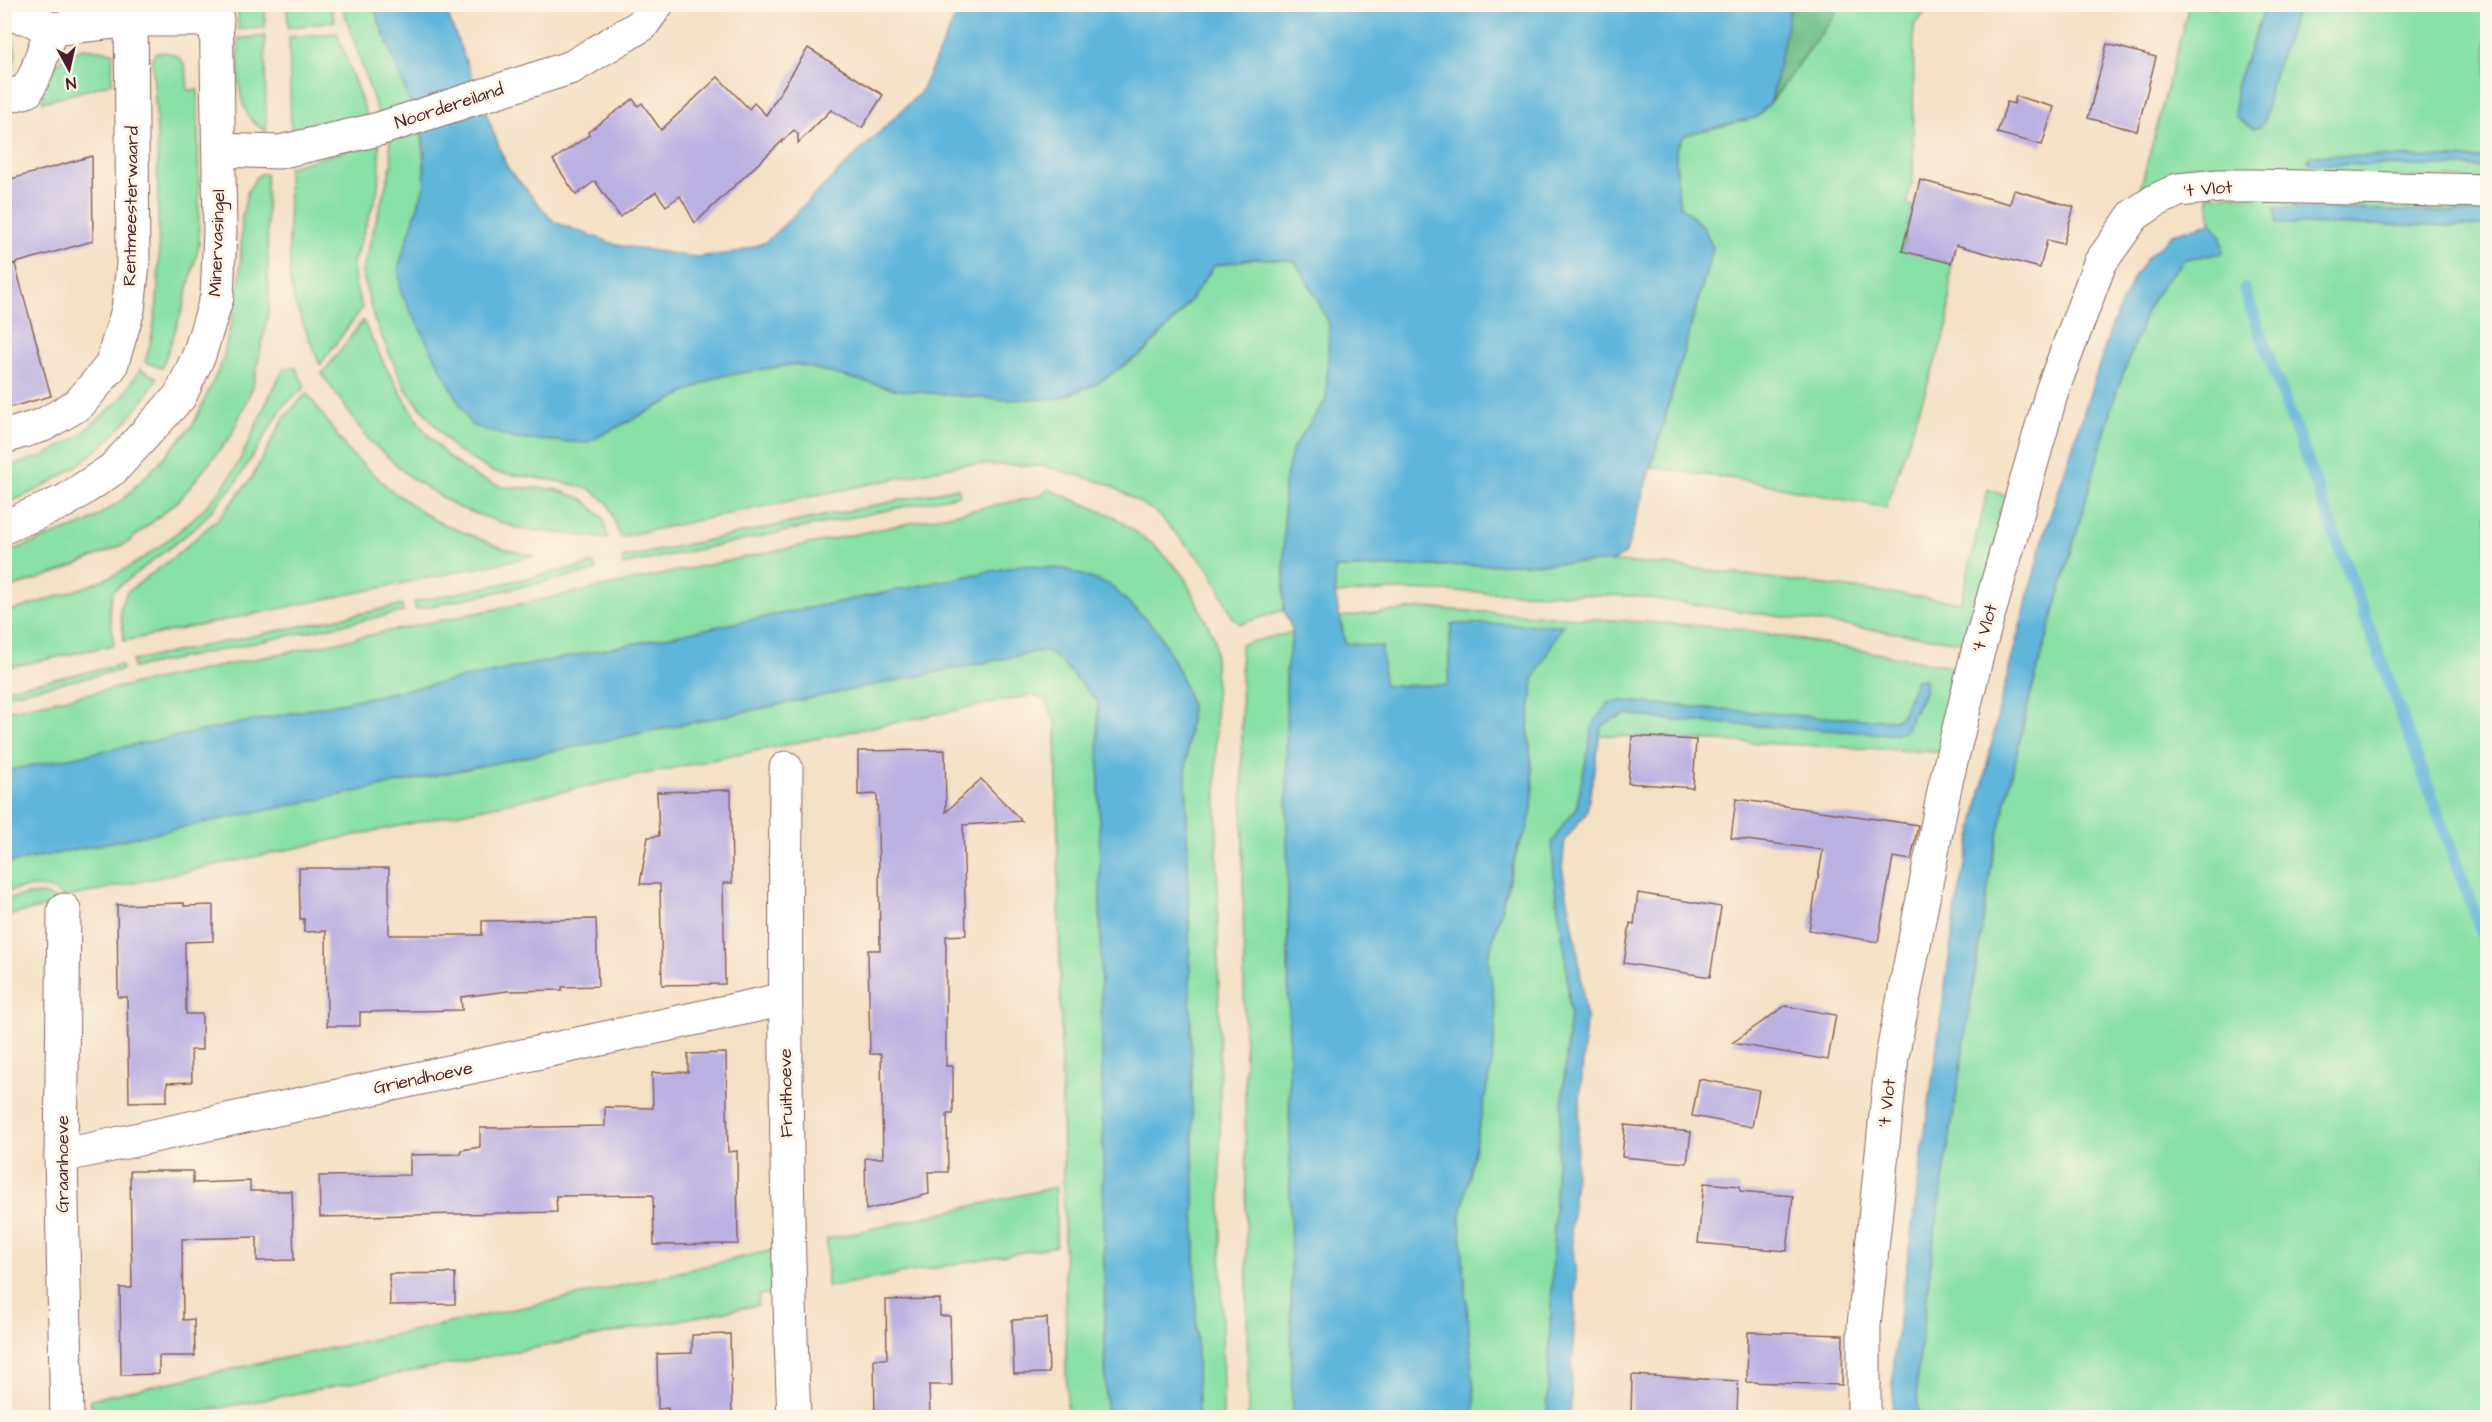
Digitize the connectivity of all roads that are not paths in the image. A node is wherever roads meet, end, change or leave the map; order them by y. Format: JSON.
{"nodes":[{"id":1,"x":657,"y":4,"type":"edge"},
{"id":2,"x":132,"y":12,"type":"edge"},
{"id":3,"x":216,"y":12,"type":"edge"},
{"id":4,"x":4,"y":14,"type":"edge"},
{"id":5,"x":51,"y":29,"type":"junction"},
{"id":6,"x":4,"y":97,"type":"edge"},
{"id":7,"x":219,"y":150,"type":"junction"},
{"id":8,"x":2487,"y":191,"type":"edge"},
{"id":9,"x":4,"y":437,"type":"edge"},
{"id":10,"x":4,"y":527,"type":"edge"},
{"id":11,"x":786,"y":768,"type":"dead end"},
{"id":12,"x":64,"y":910,"type":"dead end"},
{"id":13,"x":785,"y":999,"type":"junction"},
{"id":14,"x":61,"y":1156,"type":"junction"},
{"id":15,"x":67,"y":1418,"type":"edge"},
{"id":16,"x":794,"y":1418,"type":"edge"},
{"id":17,"x":1864,"y":1418,"type":"edge"}],
"edges":[{"from":1,"to":7,"type":"street","name":"Noordereiland"},
{"from":2,"to":3,"type":"street"},
{"from":2,"to":5,"type":"street"},
{"from":2,"to":9,"type":"street","name":"Rentmeesterwaard"},
{"from":3,"to":7,"type":"street","name":"Minervasingel"},
{"from":4,"to":5,"type":"street"},
{"from":5,"to":6,"type":"street"},
{"from":7,"to":10,"type":"street","name":"Minervasingel"},
{"from":8,"to":17,"type":"street","name":"'t Vlot"},
{"from":11,"to":13,"type":"street","name":"Fruithoeve"},
{"from":12,"to":14,"type":"street","name":"Graanhoeve"},
{"from":13,"to":14,"type":"street","name":"Griendhoeve"},
{"from":13,"to":16,"type":"street","name":"Fruithoeve"},
{"from":14,"to":15,"type":"street","name":"Graanhoeve"}]}
